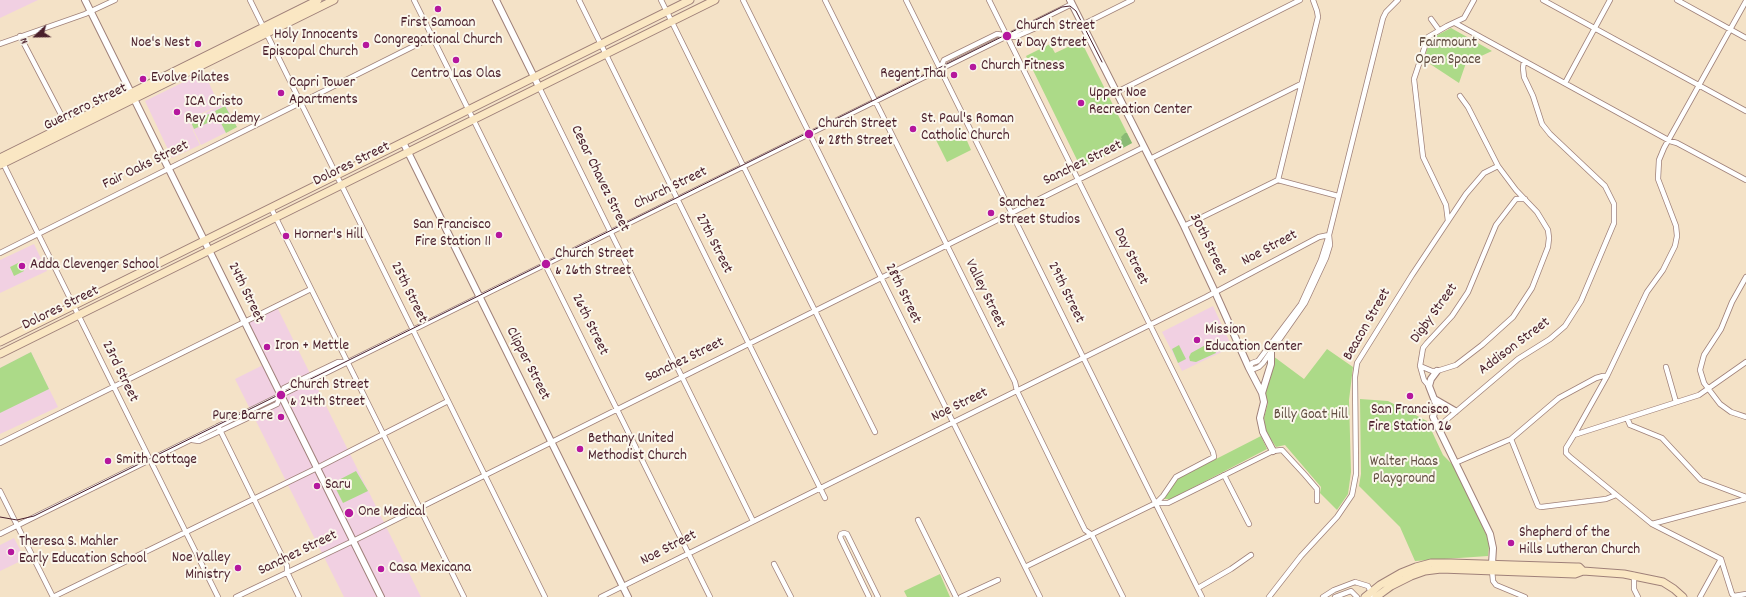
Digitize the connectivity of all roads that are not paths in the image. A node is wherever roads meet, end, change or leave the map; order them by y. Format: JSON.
{"nodes":[{"id":1,"x":85,"y":0,"type":"edge"},
{"id":2,"x":114,"y":0,"type":"edge"},
{"id":3,"x":250,"y":0,"type":"edge"},
{"id":4,"x":318,"y":0,"type":"edge"},
{"id":5,"x":334,"y":0,"type":"edge"},
{"id":6,"x":414,"y":0,"type":"edge"},
{"id":7,"x":496,"y":0,"type":"edge"},
{"id":8,"x":579,"y":0,"type":"edge"},
{"id":9,"x":661,"y":0,"type":"edge"},
{"id":10,"x":690,"y":0,"type":"edge"},
{"id":11,"x":715,"y":0,"type":"edge"},
{"id":12,"x":743,"y":0,"type":"edge"},
{"id":13,"x":825,"y":0,"type":"edge"},
{"id":14,"x":906,"y":0,"type":"edge"},
{"id":15,"x":989,"y":0,"type":"edge"},
{"id":16,"x":1132,"y":0,"type":"edge"},
{"id":17,"x":1300,"y":0,"type":"edge"},
{"id":18,"x":1319,"y":0,"type":"edge"},
{"id":19,"x":1398,"y":0,"type":"edge"},
{"id":20,"x":1474,"y":0,"type":"edge"},
{"id":21,"x":1544,"y":0,"type":"edge"},
{"id":22,"x":1610,"y":0,"type":"edge"},
{"id":23,"x":1677,"y":0,"type":"edge"},
{"id":24,"x":1746,"y":1,"type":"edge"},
{"id":25,"x":1071,"y":2,"type":"edge"},
{"id":26,"x":1314,"y":2,"type":"edge"},
{"id":27,"x":91,"y":12,"type":"junction"},
{"id":28,"x":667,"y":12,"type":"junction"},
{"id":29,"x":1430,"y":19,"type":"dead end"},
{"id":30,"x":671,"y":22,"type":"junction"},
{"id":31,"x":1455,"y":23,"type":"junction"},
{"id":32,"x":1082,"y":25,"type":"junction"},
{"id":33,"x":1595,"y":28,"type":"junction"},
{"id":34,"x":1731,"y":29,"type":"junction"},
{"id":35,"x":264,"y":30,"type":"junction"},
{"id":36,"x":1439,"y":30,"type":"junction"},
{"id":37,"x":1007,"y":35,"type":"junction"},
{"id":38,"x":20,"y":36,"type":"junction"},
{"id":39,"x":432,"y":37,"type":"junction"},
{"id":40,"x":1746,"y":38,"type":"edge"},
{"id":41,"x":0,"y":44,"type":"edge"},
{"id":42,"x":601,"y":44,"type":"junction"},
{"id":43,"x":606,"y":54,"type":"junction"},
{"id":44,"x":1524,"y":61,"type":"junction"},
{"id":45,"x":940,"y":69,"type":"junction"},
{"id":46,"x":534,"y":77,"type":"junction"},
{"id":47,"x":1565,"y":83,"type":"junction"},
{"id":48,"x":1301,"y":84,"type":"junction"},
{"id":49,"x":1700,"y":85,"type":"junction"},
{"id":50,"x":539,"y":87,"type":"junction"},
{"id":51,"x":1117,"y":92,"type":"junction"},
{"id":52,"x":133,"y":96,"type":"junction"},
{"id":53,"x":1460,"y":96,"type":"dead end"},
{"id":54,"x":875,"y":101,"type":"junction"},
{"id":55,"x":301,"y":103,"type":"junction"},
{"id":56,"x":469,"y":110,"type":"junction"},
{"id":57,"x":1746,"y":111,"type":"edge"},
{"id":58,"x":474,"y":119,"type":"junction"},
{"id":59,"x":66,"y":124,"type":"junction"},
{"id":60,"x":809,"y":134,"type":"junction"},
{"id":61,"x":1670,"y":141,"type":"junction"},
{"id":62,"x":403,"y":142,"type":"junction"},
{"id":63,"x":1144,"y":147,"type":"junction"},
{"id":64,"x":408,"y":152,"type":"junction"},
{"id":65,"x":1150,"y":159,"type":"junction"},
{"id":66,"x":1,"y":161,"type":"edge"},
{"id":67,"x":1498,"y":166,"type":"junction"},
{"id":68,"x":743,"y":167,"type":"junction"},
{"id":69,"x":169,"y":169,"type":"junction"},
{"id":70,"x":336,"y":176,"type":"junction"},
{"id":71,"x":1078,"y":179,"type":"junction"},
{"id":72,"x":1278,"y":180,"type":"junction"},
{"id":73,"x":1746,"y":180,"type":"edge"},
{"id":74,"x":341,"y":185,"type":"junction"},
{"id":75,"x":1516,"y":190,"type":"junction"},
{"id":76,"x":1338,"y":196,"type":"junction"},
{"id":77,"x":1525,"y":198,"type":"junction"},
{"id":78,"x":677,"y":199,"type":"junction"},
{"id":79,"x":1516,"y":199,"type":"junction"},
{"id":80,"x":271,"y":208,"type":"junction"},
{"id":81,"x":1012,"y":212,"type":"junction"},
{"id":82,"x":276,"y":217,"type":"junction"},
{"id":83,"x":1448,"y":222,"type":"junction"},
{"id":84,"x":1184,"y":226,"type":"junction"},
{"id":85,"x":610,"y":232,"type":"junction"},
{"id":86,"x":38,"y":234,"type":"junction"},
{"id":87,"x":1328,"y":235,"type":"junction"},
{"id":88,"x":204,"y":241,"type":"junction"},
{"id":89,"x":946,"y":245,"type":"junction"},
{"id":90,"x":209,"y":250,"type":"junction"},
{"id":91,"x":0,"y":253,"type":"edge"},
{"id":92,"x":545,"y":264,"type":"junction"},
{"id":93,"x":1746,"y":277,"type":"edge"},
{"id":94,"x":880,"y":278,"type":"junction"},
{"id":95,"x":311,"y":289,"type":"junction"},
{"id":96,"x":1215,"y":292,"type":"junction"},
{"id":97,"x":479,"y":297,"type":"junction"},
{"id":98,"x":73,"y":306,"type":"junction"},
{"id":99,"x":815,"y":310,"type":"junction"},
{"id":100,"x":78,"y":316,"type":"junction"},
{"id":101,"x":245,"y":322,"type":"junction"},
{"id":102,"x":1150,"y":324,"type":"junction"},
{"id":103,"x":413,"y":330,"type":"junction"},
{"id":104,"x":0,"y":342,"type":"edge"},
{"id":105,"x":749,"y":343,"type":"junction"},
{"id":106,"x":1271,"y":352,"type":"junction"},
{"id":107,"x":0,"y":354,"type":"edge"},
{"id":108,"x":1084,"y":358,"type":"junction"},
{"id":109,"x":347,"y":362,"type":"junction"},
{"id":110,"x":1746,"y":362,"type":"edge"},
{"id":111,"x":1420,"y":366,"type":"junction"},
{"id":112,"x":1666,"y":367,"type":"dead end"},
{"id":113,"x":1249,"y":368,"type":"junction"},
{"id":114,"x":1437,"y":371,"type":"junction"},
{"id":115,"x":682,"y":376,"type":"junction"},
{"id":116,"x":1607,"y":376,"type":"junction"},
{"id":117,"x":113,"y":386,"type":"junction"},
{"id":118,"x":1429,"y":386,"type":"junction"},
{"id":119,"x":1708,"y":389,"type":"junction"},
{"id":120,"x":1017,"y":391,"type":"junction"},
{"id":121,"x":1262,"y":393,"type":"junction"},
{"id":122,"x":281,"y":395,"type":"junction"},
{"id":123,"x":1436,"y":400,"type":"junction"},
{"id":124,"x":448,"y":401,"type":"junction"},
{"id":125,"x":1676,"y":402,"type":"junction"},
{"id":126,"x":617,"y":408,"type":"junction"},
{"id":127,"x":1455,"y":412,"type":"junction"},
{"id":128,"x":1746,"y":417,"type":"edge"},
{"id":129,"x":1626,"y":418,"type":"junction"},
{"id":130,"x":952,"y":423,"type":"junction"},
{"id":131,"x":218,"y":426,"type":"junction"},
{"id":132,"x":1438,"y":427,"type":"junction"},
{"id":133,"x":221,"y":431,"type":"junction"},
{"id":134,"x":875,"y":432,"type":"dead end"},
{"id":135,"x":383,"y":434,"type":"junction"},
{"id":136,"x":1574,"y":435,"type":"junction"},
{"id":137,"x":1511,"y":439,"type":"junction"},
{"id":138,"x":190,"y":440,"type":"junction"},
{"id":139,"x":551,"y":441,"type":"junction"},
{"id":140,"x":0,"y":443,"type":"edge"},
{"id":141,"x":1273,"y":451,"type":"junction"},
{"id":142,"x":149,"y":461,"type":"junction"},
{"id":143,"x":1455,"y":463,"type":"junction"},
{"id":144,"x":317,"y":468,"type":"junction"},
{"id":145,"x":484,"y":474,"type":"junction"},
{"id":146,"x":1224,"y":475,"type":"junction"},
{"id":147,"x":820,"y":488,"type":"junction"},
{"id":148,"x":0,"y":490,"type":"edge"},
{"id":149,"x":1616,"y":495,"type":"junction"},
{"id":150,"x":255,"y":498,"type":"junction"},
{"id":151,"x":825,"y":498,"type":"dead end"},
{"id":152,"x":1746,"y":498,"type":"edge"},
{"id":153,"x":1317,"y":501,"type":"dead end"},
{"id":154,"x":1156,"y":503,"type":"junction"},
{"id":155,"x":419,"y":506,"type":"junction"},
{"id":156,"x":918,"y":520,"type":"dead end"},
{"id":157,"x":753,"y":521,"type":"junction"},
{"id":158,"x":1248,"y":524,"type":"dead end"},
{"id":159,"x":1652,"y":524,"type":"junction"},
{"id":160,"x":17,"y":526,"type":"junction"},
{"id":161,"x":185,"y":533,"type":"junction"},
{"id":162,"x":0,"y":534,"type":"edge"},
{"id":163,"x":1092,"y":535,"type":"junction"},
{"id":164,"x":353,"y":541,"type":"junction"},
{"id":165,"x":688,"y":553,"type":"junction"},
{"id":166,"x":1251,"y":555,"type":"dead end"},
{"id":167,"x":1722,"y":559,"type":"junction"},
{"id":168,"x":774,"y":564,"type":"dead end"},
{"id":169,"x":862,"y":565,"type":"junction"},
{"id":170,"x":1025,"y":567,"type":"junction"},
{"id":171,"x":1492,"y":567,"type":"junction"},
{"id":172,"x":856,"y":568,"type":"junction"},
{"id":173,"x":287,"y":572,"type":"junction"},
{"id":174,"x":1634,"y":575,"type":"junction"},
{"id":175,"x":998,"y":580,"type":"dead end"},
{"id":176,"x":623,"y":586,"type":"junction"},
{"id":177,"x":1198,"y":588,"type":"junction"},
{"id":178,"x":1746,"y":594,"type":"edge"},
{"id":179,"x":1371,"y":596,"type":"edge"},
{"id":180,"x":53,"y":597,"type":"edge"},
{"id":181,"x":218,"y":597,"type":"edge"},
{"id":182,"x":236,"y":597,"type":"edge"},
{"id":183,"x":299,"y":597,"type":"edge"},
{"id":184,"x":381,"y":597,"type":"edge"},
{"id":185,"x":464,"y":597,"type":"edge"},
{"id":186,"x":545,"y":597,"type":"edge"},
{"id":187,"x":601,"y":597,"type":"edge"},
{"id":188,"x":628,"y":597,"type":"edge"},
{"id":189,"x":710,"y":597,"type":"edge"},
{"id":190,"x":790,"y":597,"type":"edge"},
{"id":191,"x":869,"y":597,"type":"edge"},
{"id":192,"x":878,"y":597,"type":"edge"},
{"id":193,"x":956,"y":597,"type":"edge"},
{"id":194,"x":961,"y":597,"type":"edge"},
{"id":195,"x":1040,"y":597,"type":"edge"},
{"id":196,"x":1123,"y":597,"type":"edge"},
{"id":197,"x":1202,"y":597,"type":"edge"},
{"id":198,"x":1269,"y":597,"type":"edge"},
{"id":199,"x":1323,"y":597,"type":"edge"},
{"id":200,"x":1335,"y":597,"type":"edge"},
{"id":201,"x":1357,"y":597,"type":"edge"},
{"id":202,"x":1525,"y":597,"type":"edge"},
{"id":203,"x":1638,"y":597,"type":"edge"},
{"id":204,"x":1683,"y":597,"type":"edge"},
{"id":205,"x":1700,"y":597,"type":"edge"}],
"edges":[{"from":1,"to":27,"type":"street","name":"24th Street"},
{"from":2,"to":27,"type":"street"},
{"from":3,"to":35,"type":"street","name":"25th Street"},
{"from":4,"to":35,"type":"main road","name":"Guerrero Street"},
{"from":5,"to":35,"type":"main road","name":"Guerrero Street"},
{"from":6,"to":39,"type":"street","name":"26th Street"},
{"from":7,"to":46,"type":"street","name":"Cesar Chavez Street"},
{"from":8,"to":42,"type":"street","name":"27th Street"},
{"from":9,"to":28,"type":"street"},
{"from":10,"to":28,"type":"main road","name":"Dolores Street"},
{"from":11,"to":30,"type":"main road","name":"Dolores Street"},
{"from":12,"to":60,"type":"street","name":"28th Street"},
{"from":13,"to":54,"type":"street","name":"Valley Street"},
{"from":14,"to":45,"type":"street","name":"29th Street"},
{"from":15,"to":37,"type":"street","name":"Day Street"},
{"from":16,"to":32,"type":"street"},
{"from":17,"to":51,"type":"street"},
{"from":18,"to":26,"type":"street"},
{"from":19,"to":76,"type":"street"},
{"from":20,"to":31,"type":"street"},
{"from":21,"to":33,"type":"street"},
{"from":22,"to":33,"type":"street"},
{"from":23,"to":34,"type":"street"},
{"from":24,"to":34,"type":"street"},
{"from":25,"to":32,"type":"street","name":"30th Street"},
{"from":25,"to":37,"type":"street","name":"Church Street"},
{"from":26,"to":48,"type":"street"},
{"from":27,"to":38,"type":"street"},
{"from":27,"to":52,"type":"street","name":"24th Street"},
{"from":28,"to":30,"type":"street"},
{"from":28,"to":42,"type":"main road","name":"Dolores Street"},
{"from":29,"to":36,"type":"street"},
{"from":30,"to":43,"type":"main road","name":"Dolores Street"},
{"from":30,"to":68,"type":"street"},
{"from":31,"to":36,"type":"street"},
{"from":31,"to":44,"type":"street"},
{"from":32,"to":51,"type":"street","name":"30th Street"},
{"from":33,"to":47,"type":"street"},
{"from":33,"to":49,"type":"street"},
{"from":34,"to":40,"type":"street"},
{"from":34,"to":49,"type":"street"},
{"from":35,"to":52,"type":"main road","name":"Guerrero Street"},
{"from":35,"to":55,"type":"street","name":"25th Street"},
{"from":36,"to":83,"type":"street"},
{"from":37,"to":45,"type":"street","name":"Church Street"},
{"from":37,"to":71,"type":"street","name":"Day Street"},
{"from":38,"to":41,"type":"street"},
{"from":38,"to":59,"type":"street"},
{"from":39,"to":55,"type":"street","name":"Fair Oaks Street"},
{"from":39,"to":56,"type":"street","name":"26th Street"},
{"from":42,"to":43,"type":"street","name":"27th Street"},
{"from":42,"to":46,"type":"main road","name":"Dolores Street"},
{"from":43,"to":50,"type":"main road","name":"Dolores Street"},
{"from":43,"to":78,"type":"street","name":"27th Street"},
{"from":44,"to":47,"type":"street"},
{"from":44,"to":127,"type":"street","name":"Addison Street"},
{"from":45,"to":54,"type":"street","name":"Church Street"},
{"from":45,"to":81,"type":"street","name":"29th Street"},
{"from":46,"to":50,"type":"street","name":"Cesar Chavez Street"},
{"from":46,"to":56,"type":"main road","name":"Dolores Street"},
{"from":47,"to":61,"type":"street"},
{"from":48,"to":65,"type":"street"},
{"from":48,"to":72,"type":"street"},
{"from":49,"to":57,"type":"street"},
{"from":49,"to":61,"type":"street"},
{"from":50,"to":58,"type":"main road","name":"Dolores Street"},
{"from":50,"to":85,"type":"street","name":"Cesar Chavez Street"},
{"from":51,"to":63,"type":"street","name":"30th Street"},
{"from":52,"to":59,"type":"main road","name":"Guerrero Street"},
{"from":52,"to":66,"type":"main road","name":"Guerrero Street"},
{"from":52,"to":69,"type":"street","name":"24th Street"},
{"from":53,"to":67,"type":"street"},
{"from":54,"to":60,"type":"street","name":"Church Street"},
{"from":54,"to":89,"type":"street","name":"Valley Street"},
{"from":55,"to":69,"type":"street","name":"Fair Oaks Street"},
{"from":55,"to":70,"type":"street","name":"25th Street"},
{"from":56,"to":58,"type":"street","name":"26th Street"},
{"from":56,"to":62,"type":"main road","name":"Dolores Street"},
{"from":58,"to":64,"type":"main road","name":"Dolores Street"},
{"from":58,"to":92,"type":"street","name":"26th Street"},
{"from":59,"to":66,"type":"main road","name":"Guerrero Street"},
{"from":60,"to":68,"type":"street","name":"Church Street"},
{"from":60,"to":94,"type":"street","name":"28th Street"},
{"from":61,"to":73,"type":"street"},
{"from":61,"to":116,"type":"street"},
{"from":62,"to":64,"type":"street","name":"Clipper Street"},
{"from":62,"to":70,"type":"main road","name":"Dolores Street"},
{"from":63,"to":65,"type":"street","name":"30th Street"},
{"from":63,"to":71,"type":"street","name":"Sanchez Street"},
{"from":64,"to":74,"type":"main road","name":"Dolores Street"},
{"from":64,"to":97,"type":"street","name":"Clipper Street"},
{"from":65,"to":84,"type":"street","name":"30th Street"},
{"from":66,"to":86,"type":"street","name":"23rd Street"},
{"from":67,"to":75,"type":"street"},
{"from":67,"to":83,"type":"street","name":"Beacon Street"},
{"from":68,"to":78,"type":"street","name":"Church Street"},
{"from":68,"to":99,"type":"street"},
{"from":69,"to":86,"type":"street","name":"Fair Oaks Street"},
{"from":69,"to":88,"type":"street","name":"24th Street"},
{"from":70,"to":74,"type":"street","name":"25th Street"},
{"from":70,"to":80,"type":"main road","name":"Dolores Street"},
{"from":71,"to":81,"type":"street","name":"Sanchez Street"},
{"from":71,"to":102,"type":"street","name":"Day Street"},
{"from":72,"to":76,"type":"street"},
{"from":72,"to":84,"type":"street"},
{"from":74,"to":82,"type":"main road","name":"Dolores Street"},
{"from":74,"to":103,"type":"street","name":"25th Street"},
{"from":75,"to":77,"type":"street"},
{"from":75,"to":79,"type":"street"},
{"from":76,"to":87,"type":"street"},
{"from":77,"to":79,"type":"street"},
{"from":77,"to":114,"type":"street"},
{"from":78,"to":85,"type":"street","name":"Church Street"},
{"from":78,"to":105,"type":"street","name":"27th Street"},
{"from":79,"to":111,"type":"street","name":"Digby Street"},
{"from":80,"to":82,"type":"street"},
{"from":80,"to":88,"type":"main road","name":"Dolores Street"},
{"from":81,"to":89,"type":"street","name":"Sanchez Street"},
{"from":81,"to":108,"type":"street","name":"29th Street"},
{"from":82,"to":90,"type":"main road","name":"Dolores Street"},
{"from":82,"to":95,"type":"street"},
{"from":83,"to":198,"type":"street","name":"Beacon Street"},
{"from":84,"to":96,"type":"street","name":"30th Street"},
{"from":85,"to":92,"type":"street","name":"Church Street"},
{"from":85,"to":115,"type":"street","name":"Cesar Chavez Street"},
{"from":86,"to":91,"type":"street","name":"Fair Oaks Street"},
{"from":86,"to":98,"type":"street","name":"23rd Street"},
{"from":87,"to":96,"type":"street","name":"Noe Street"},
{"from":87,"to":106,"type":"street"},
{"from":87,"to":113,"type":"street"},
{"from":88,"to":90,"type":"street","name":"24th Street"},
{"from":88,"to":98,"type":"main road","name":"Dolores Street"},
{"from":89,"to":94,"type":"street","name":"Sanchez Street"},
{"from":89,"to":120,"type":"street","name":"Valley Street"},
{"from":90,"to":100,"type":"main road","name":"Dolores Street"},
{"from":90,"to":101,"type":"street","name":"24th Street"},
{"from":92,"to":97,"type":"street","name":"Church Street"},
{"from":92,"to":126,"type":"street","name":"26th Street"},
{"from":93,"to":119,"type":"street"},
{"from":94,"to":99,"type":"street","name":"Sanchez Street"},
{"from":94,"to":130,"type":"street","name":"28th Street"},
{"from":95,"to":101,"type":"street"},
{"from":95,"to":109,"type":"street"},
{"from":96,"to":102,"type":"street","name":"Noe Street"},
{"from":96,"to":113,"type":"street","name":"30th Street"},
{"from":97,"to":103,"type":"street","name":"Church Street"},
{"from":97,"to":139,"type":"street","name":"Clipper Street"},
{"from":98,"to":100,"type":"street","name":"23rd Street"},
{"from":98,"to":104,"type":"main road","name":"Dolores Street"},
{"from":99,"to":105,"type":"street","name":"Sanchez Street"},
{"from":99,"to":134,"type":"street"},
{"from":100,"to":107,"type":"main road","name":"Dolores Street"},
{"from":100,"to":117,"type":"street","name":"23rd Street"},
{"from":101,"to":117,"type":"street"},
{"from":101,"to":122,"type":"street","name":"24th Street"},
{"from":102,"to":108,"type":"street","name":"Noe Street"},
{"from":102,"to":154,"type":"street","name":"Day Street"},
{"from":103,"to":109,"type":"street","name":"Church Street"},
{"from":103,"to":124,"type":"street","name":"25th Street"},
{"from":105,"to":115,"type":"street","name":"Sanchez Street"},
{"from":105,"to":147,"type":"street","name":"27th Street"},
{"from":106,"to":113,"type":"street"},
{"from":106,"to":121,"type":"street"},
{"from":108,"to":120,"type":"street","name":"Noe Street"},
{"from":108,"to":154,"type":"street","name":"29th Street"},
{"from":109,"to":122,"type":"street","name":"Church Street"},
{"from":109,"to":135,"type":"street"},
{"from":110,"to":119,"type":"street"},
{"from":111,"to":114,"type":"street"},
{"from":111,"to":118,"type":"street","name":"Digby Street"},
{"from":112,"to":125,"type":"street"},
{"from":113,"to":121,"type":"street","name":"30th Street"},
{"from":114,"to":118,"type":"street"},
{"from":115,"to":126,"type":"street","name":"Sanchez Street"},
{"from":115,"to":157,"type":"street","name":"Cesar Chavez Street"},
{"from":116,"to":136,"type":"street"},
{"from":116,"to":137,"type":"street"},
{"from":117,"to":140,"type":"street"},
{"from":117,"to":142,"type":"street","name":"23rd Street"},
{"from":118,"to":123,"type":"street","name":"Digby Street"},
{"from":119,"to":125,"type":"street"},
{"from":119,"to":128,"type":"street"},
{"from":120,"to":130,"type":"street","name":"Noe Street"},
{"from":120,"to":163,"type":"street","name":"Valley Street"},
{"from":121,"to":141,"type":"street","name":"30th Street"},
{"from":122,"to":131,"type":"street","name":"Church Street"},
{"from":122,"to":133,"type":"street","name":"Church Street"},
{"from":122,"to":144,"type":"street","name":"24th Street"},
{"from":123,"to":127,"type":"street"},
{"from":123,"to":132,"type":"street"},
{"from":124,"to":135,"type":"street"},
{"from":124,"to":145,"type":"street","name":"25th Street"},
{"from":125,"to":129,"type":"street"},
{"from":126,"to":139,"type":"street","name":"Sanchez Street"},
{"from":126,"to":165,"type":"street","name":"26th Street"},
{"from":127,"to":132,"type":"street","name":"Addison Street"},
{"from":129,"to":136,"type":"street"},
{"from":129,"to":152,"type":"street"},
{"from":130,"to":147,"type":"street","name":"Noe Street"},
{"from":130,"to":170,"type":"street","name":"28th Street"},
{"from":131,"to":133,"type":"street"},
{"from":131,"to":138,"type":"street","name":"Church Street"},
{"from":132,"to":143,"type":"street"},
{"from":133,"to":138,"type":"street","name":"Church Street"},
{"from":133,"to":150,"type":"street"},
{"from":135,"to":144,"type":"street"},
{"from":135,"to":155,"type":"street"},
{"from":136,"to":149,"type":"street"},
{"from":137,"to":143,"type":"street"},
{"from":137,"to":149,"type":"street"},
{"from":138,"to":142,"type":"street","name":"Church Street"},
{"from":139,"to":145,"type":"street","name":"Sanchez Street"},
{"from":139,"to":176,"type":"street","name":"Clipper Street"},
{"from":141,"to":146,"type":"street"},
{"from":141,"to":153,"type":"street"},
{"from":142,"to":160,"type":"street","name":"Church Street"},
{"from":142,"to":161,"type":"street","name":"23rd Street"},
{"from":143,"to":171,"type":"street"},
{"from":144,"to":150,"type":"street"},
{"from":144,"to":164,"type":"street","name":"24th Street"},
{"from":145,"to":155,"type":"street","name":"Sanchez Street"},
{"from":145,"to":186,"type":"street","name":"25th Street"},
{"from":146,"to":154,"type":"street"},
{"from":146,"to":158,"type":"street"},
{"from":147,"to":151,"type":"street","name":"27th Street"},
{"from":147,"to":157,"type":"street","name":"Noe Street"},
{"from":148,"to":160,"type":"street"},
{"from":149,"to":159,"type":"street"},
{"from":150,"to":161,"type":"street"},
{"from":150,"to":173,"type":"street"},
{"from":152,"to":159,"type":"street"},
{"from":154,"to":163,"type":"street"},
{"from":154,"to":177,"type":"street","name":"29th Street"},
{"from":155,"to":164,"type":"street","name":"Sanchez Street"},
{"from":155,"to":185,"type":"street"},
{"from":156,"to":193,"type":"street"},
{"from":157,"to":165,"type":"street","name":"Noe Street"},
{"from":159,"to":167,"type":"street"},
{"from":160,"to":162,"type":"street","name":"Church Street"},
{"from":160,"to":180,"type":"street"},
{"from":161,"to":180,"type":"street"},
{"from":161,"to":181,"type":"street","name":"23rd Street"},
{"from":163,"to":170,"type":"street"},
{"from":163,"to":196,"type":"street","name":"Valley Street"},
{"from":164,"to":173,"type":"street","name":"Sanchez Street"},
{"from":164,"to":184,"type":"street","name":"24th Street"},
{"from":165,"to":176,"type":"street","name":"Noe Street"},
{"from":165,"to":189,"type":"street","name":"26th Street"},
{"from":166,"to":177,"type":"street"},
{"from":167,"to":178,"type":"street"},
{"from":167,"to":205,"type":"street"},
{"from":168,"to":190,"type":"street"},
{"from":169,"to":172,"type":"street"},
{"from":169,"to":172,"type":"street"},
{"from":169,"to":192,"type":"street"},
{"from":170,"to":195,"type":"street","name":"28th Street"},
{"from":171,"to":174,"type":"main road"},
{"from":171,"to":179,"type":"main road"},
{"from":171,"to":202,"type":"street"},
{"from":172,"to":191,"type":"street"},
{"from":173,"to":182,"type":"street","name":"Sanchez Street"},
{"from":173,"to":183,"type":"street"},
{"from":174,"to":203,"type":"street"},
{"from":174,"to":204,"type":"main road"},
{"from":175,"to":194,"type":"street"},
{"from":176,"to":187,"type":"street","name":"Noe Street"},
{"from":176,"to":188,"type":"street","name":"Clipper Street"},
{"from":177,"to":197,"type":"street","name":"29th Street"},
{"from":179,"to":199,"type":"street"},
{"from":200,"to":201,"type":"street"}]}
